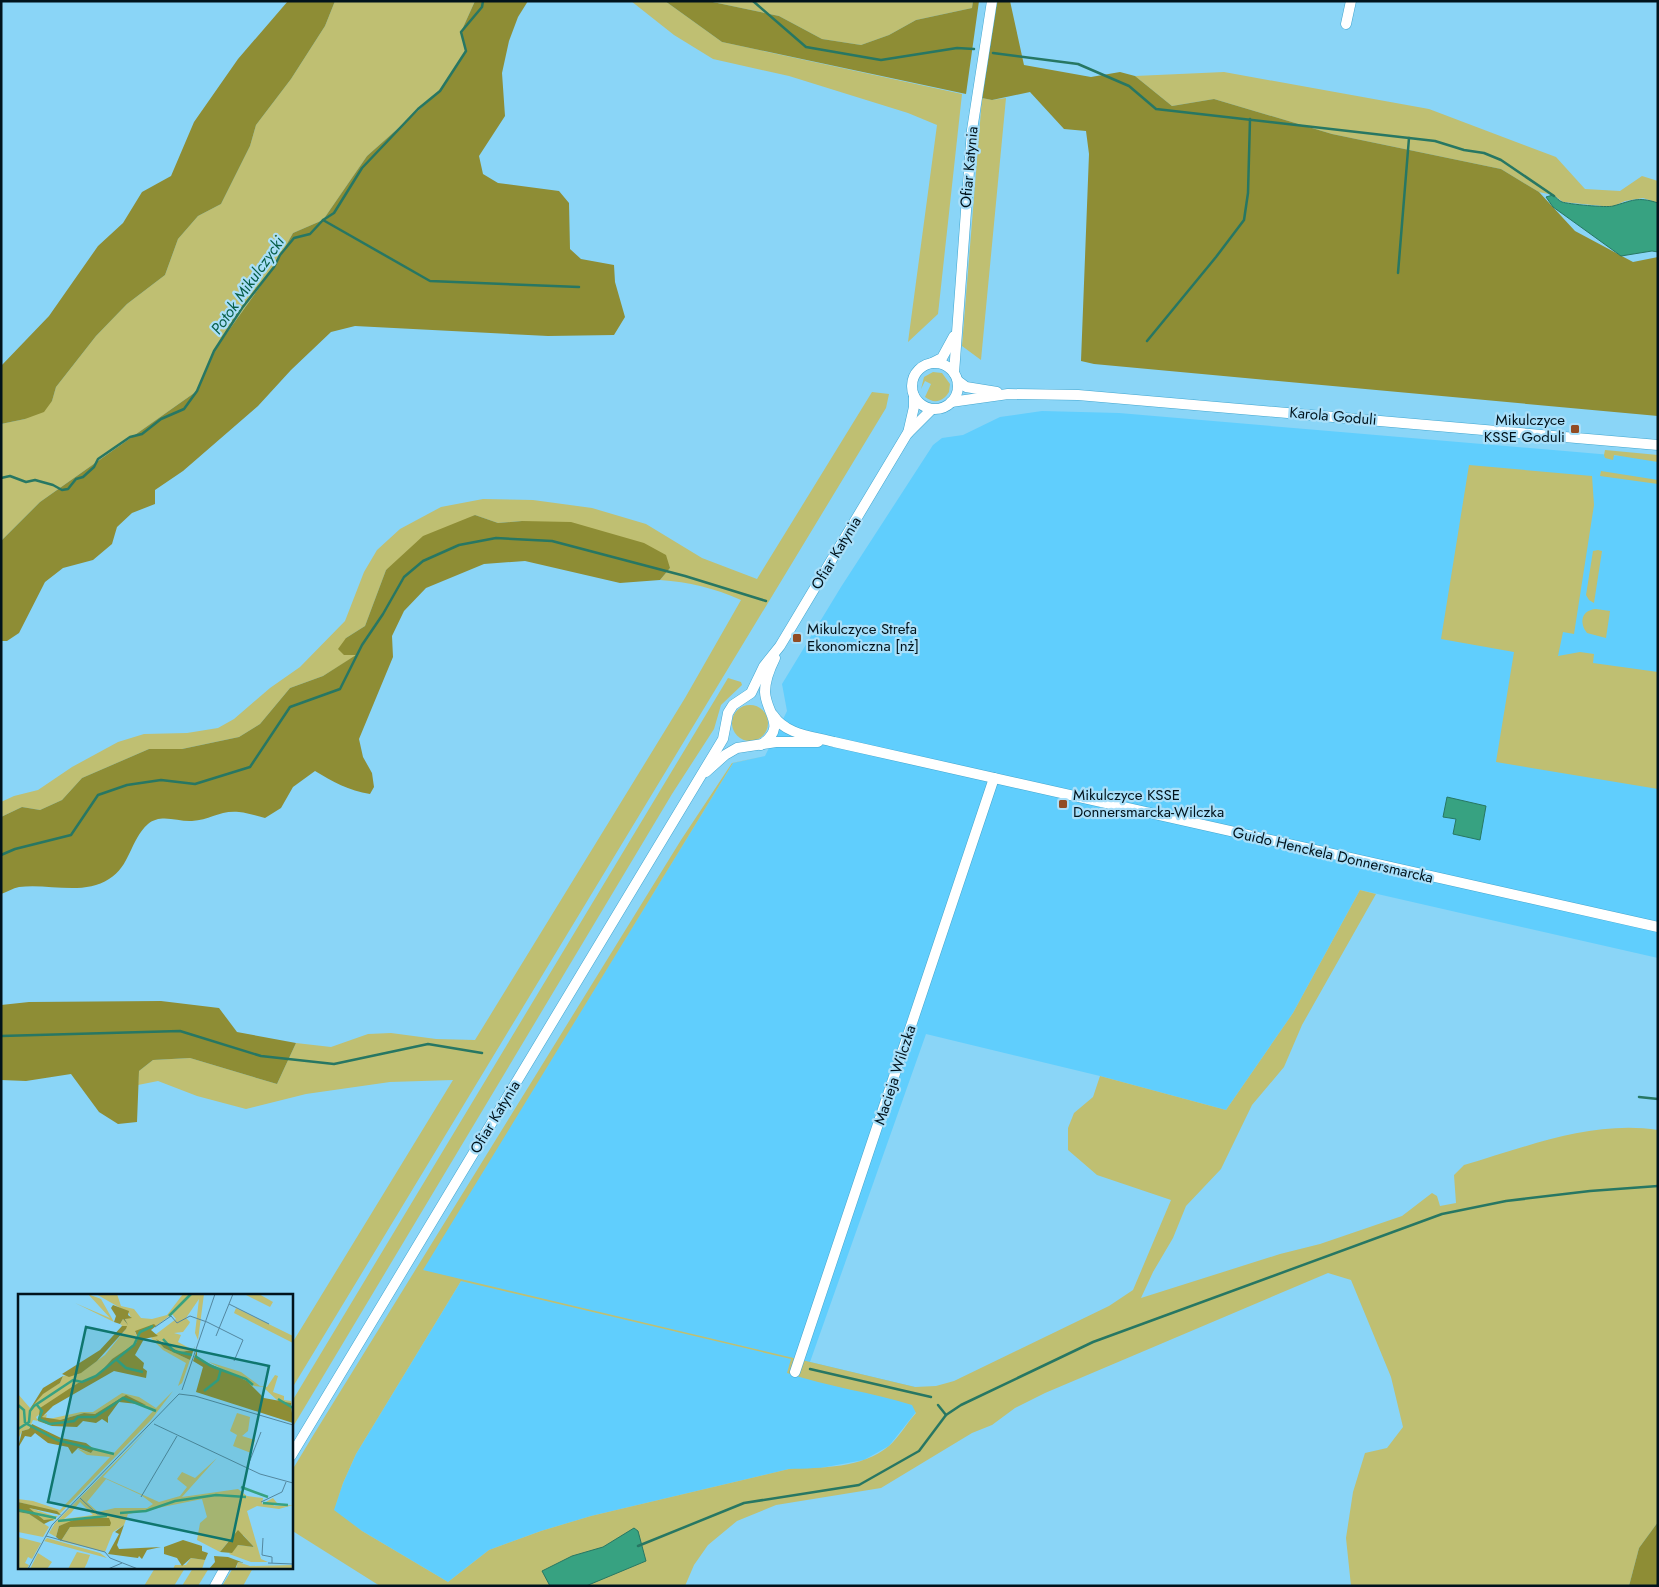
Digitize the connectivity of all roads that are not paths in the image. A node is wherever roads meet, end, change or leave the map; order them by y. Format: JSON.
{"nodes":[{"id":1,"x":992,"y":1,"type":"edge"},
{"id":2,"x":1351,"y":1,"type":"edge"},
{"id":3,"x":1346,"y":24,"type":"dead end"},
{"id":4,"x":955,"y":334,"type":"junction"},
{"id":5,"x":932,"y":363,"type":"junction"},
{"id":6,"x":956,"y":377,"type":"junction"},
{"id":7,"x":1008,"y":394,"type":"junction"},
{"id":8,"x":914,"y":396,"type":"junction"},
{"id":9,"x":951,"y":402,"type":"junction"},
{"id":10,"x":932,"y":409,"type":"junction"},
{"id":11,"x":907,"y":434,"type":"junction"},
{"id":12,"x":1658,"y":444,"type":"edge"},
{"id":13,"x":780,"y":646,"type":"junction"},
{"id":14,"x":740,"y":700,"type":"junction"},
{"id":15,"x":771,"y":711,"type":"junction"},
{"id":16,"x":726,"y":727,"type":"junction"},
{"id":17,"x":834,"y":742,"type":"junction"},
{"id":18,"x":761,"y":745,"type":"junction"},
{"id":19,"x":744,"y":747,"type":"junction"},
{"id":20,"x":994,"y":778,"type":"junction"},
{"id":21,"x":700,"y":779,"type":"junction"},
{"id":22,"x":1658,"y":927,"type":"edge"},
{"id":23,"x":795,"y":1372,"type":"dead end"},
{"id":24,"x":292,"y":1454,"type":"edge"},
{"id":25,"x":224,"y":1570,"type":"edge"},
{"id":26,"x":215,"y":1586,"type":"edge"}],
"edges":[{"from":1,"to":4,"type":"street","name":"Ofiar Katynia"},
{"from":2,"to":3,"type":"street"},
{"from":4,"to":5,"type":"street","name":"Ofiar Katynia"},
{"from":4,"to":6,"type":"street","name":"Ofiar Katynia"},
{"from":5,"to":6,"type":"street"},
{"from":5,"to":8,"type":"street"},
{"from":6,"to":7,"type":"street","name":"Karola Goduli"},
{"from":6,"to":9,"type":"street"},
{"from":7,"to":9,"type":"street","name":"Karola Goduli"},
{"from":7,"to":12,"type":"street","name":"Karola Goduli"},
{"from":8,"to":10,"type":"street"},
{"from":8,"to":11,"type":"street","name":"Ofiar Katynia"},
{"from":9,"to":10,"type":"street"},
{"from":10,"to":11,"type":"street","name":"Ofiar Katynia"},
{"from":11,"to":13,"type":"street","name":"Ofiar Katynia"},
{"from":13,"to":14,"type":"street","name":"Ofiar Katynia"},
{"from":13,"to":15,"type":"street","name":"Ofiar Katynia"},
{"from":14,"to":15,"type":"street"},
{"from":14,"to":16,"type":"street","name":"Ofiar Katynia"},
{"from":15,"to":17,"type":"street","name":"Guido Henckela Donnersmarcka"},
{"from":15,"to":18,"type":"street","name":"Ofiar Katynia"},
{"from":16,"to":19,"type":"street"},
{"from":16,"to":21,"type":"street","name":"Ofiar Katynia"},
{"from":17,"to":18,"type":"street","name":"Guido Henckela Donnersmarcka"},
{"from":17,"to":20,"type":"street","name":"Guido Henckela Donnersmarcka"},
{"from":18,"to":19,"type":"street","name":"Ofiar Katynia"},
{"from":19,"to":21,"type":"street","name":"Ofiar Katynia"},
{"from":20,"to":22,"type":"street","name":"Guido Henckela Donnersmarcka"},
{"from":20,"to":23,"type":"street","name":"Macieja Wilczka"},
{"from":21,"to":24,"type":"street","name":"Ofiar Katynia"},
{"from":25,"to":26,"type":"street"}]}
